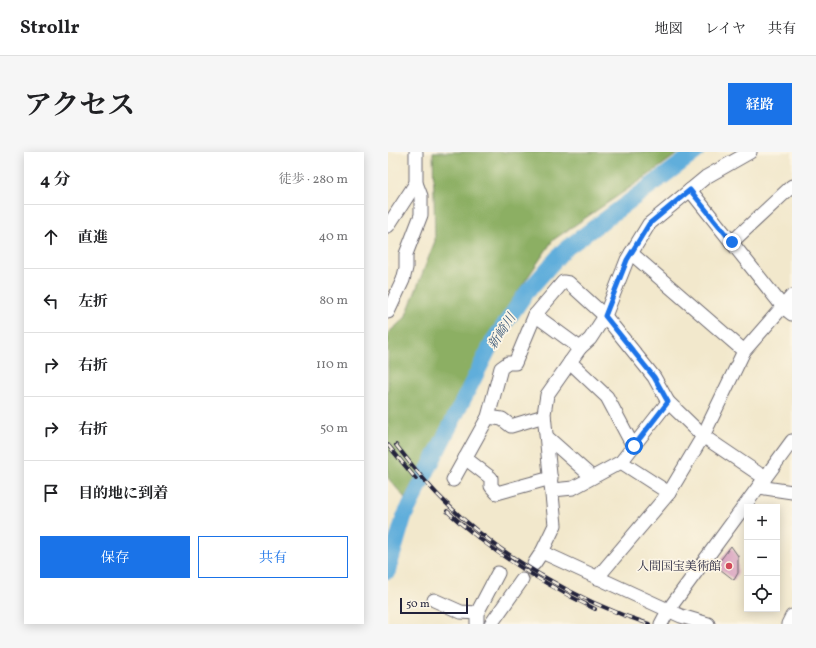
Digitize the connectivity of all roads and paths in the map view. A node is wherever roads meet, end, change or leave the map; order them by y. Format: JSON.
{"nodes":[{"id":1,"x":416,"y":152,"type":"edge"},
{"id":2,"x":750,"y":152,"type":"edge"},
{"id":3,"x":416,"y":183,"type":"junction"},
{"id":4,"x":792,"y":186,"type":"edge"},
{"id":5,"x":690,"y":190,"type":"junction"},
{"id":6,"x":388,"y":226,"type":"edge"},
{"id":7,"x":732,"y":242,"type":"junction"},
{"id":8,"x":631,"y":253,"type":"junction"},
{"id":9,"x":792,"y":296,"type":"edge"},
{"id":10,"x":787,"y":310,"type":"edge"},
{"id":11,"x":388,"y":312,"type":"edge"},
{"id":12,"x":535,"y":315,"type":"junction"},
{"id":13,"x":605,"y":316,"type":"junction"},
{"id":14,"x":580,"y":348,"type":"junction"},
{"id":15,"x":744,"y":351,"type":"junction"},
{"id":16,"x":570,"y":362,"type":"junction"},
{"id":17,"x":668,"y":402,"type":"junction"},
{"id":18,"x":544,"y":416,"type":"junction"},
{"id":19,"x":488,"y":417,"type":"junction"},
{"id":20,"x":703,"y":436,"type":"junction"},
{"id":21,"x":547,"y":437,"type":"junction"},
{"id":22,"x":792,"y":441,"type":"edge"},
{"id":23,"x":634,"y":446,"type":"junction"},
{"id":24,"x":465,"y":458,"type":"junction"},
{"id":25,"x":621,"y":462,"type":"junction"},
{"id":26,"x":592,"y":477,"type":"junction"},
{"id":27,"x":453,"y":480,"type":"dead end"},
{"id":28,"x":762,"y":482,"type":"junction"},
{"id":29,"x":552,"y":484,"type":"junction"},
{"id":30,"x":792,"y":492,"type":"edge"},
{"id":31,"x":669,"y":493,"type":"junction"},
{"id":32,"x":542,"y":552,"type":"junction"},
{"id":33,"x":534,"y":564,"type":"tunnel mouth"},
{"id":34,"x":498,"y":573,"type":"dead end"},
{"id":35,"x":597,"y":578,"type":"junction"},
{"id":36,"x":522,"y":580,"type":"tunnel mouth"},
{"id":37,"x":434,"y":600,"type":"dead end"},
{"id":38,"x":669,"y":609,"type":"junction"},
{"id":39,"x":792,"y":616,"type":"edge"},
{"id":40,"x":477,"y":619,"type":"edge"},
{"id":41,"x":492,"y":624,"type":"edge"},
{"id":42,"x":661,"y":624,"type":"edge"},
{"id":43,"x":708,"y":624,"type":"edge"},
{"id":44,"x":788,"y":624,"type":"edge"}],
"edges":[{"from":1,"to":3,"type":"street"},
{"from":2,"to":5,"type":"street"},
{"from":3,"to":6,"type":"street"},
{"from":3,"to":11,"type":"street"},
{"from":4,"to":7,"type":"street"},
{"from":5,"to":7,"type":"street"},
{"from":5,"to":8,"type":"street"},
{"from":7,"to":10,"type":"street"},
{"from":8,"to":13,"type":"street"},
{"from":8,"to":15,"type":"street"},
{"from":9,"to":10,"type":"street"},
{"from":10,"to":15,"type":"street"},
{"from":12,"to":13,"type":"street"},
{"from":12,"to":14,"type":"street"},
{"from":12,"to":19,"type":"street"},
{"from":13,"to":14,"type":"street"},
{"from":13,"to":17,"type":"street"},
{"from":14,"to":16,"type":"street"},
{"from":15,"to":20,"type":"street"},
{"from":16,"to":18,"type":"street"},
{"from":16,"to":23,"type":"street"},
{"from":17,"to":20,"type":"street"},
{"from":17,"to":23,"type":"street"},
{"from":18,"to":19,"type":"street"},
{"from":18,"to":21,"type":"street"},
{"from":19,"to":24,"type":"street"},
{"from":20,"to":28,"type":"street"},
{"from":20,"to":31,"type":"street"},
{"from":21,"to":26,"type":"street"},
{"from":21,"to":29,"type":"street"},
{"from":22,"to":28,"type":"street"},
{"from":23,"to":25,"type":"street"},
{"from":24,"to":27,"type":"street"},
{"from":24,"to":29,"type":"street"},
{"from":25,"to":26,"type":"street"},
{"from":25,"to":31,"type":"street"},
{"from":26,"to":29,"type":"street"},
{"from":28,"to":30,"type":"street"},
{"from":28,"to":38,"type":"street"},
{"from":29,"to":32,"type":"street"},
{"from":31,"to":35,"type":"street"},
{"from":32,"to":33,"type":"street"},
{"from":32,"to":35,"type":"street"},
{"from":34,"to":40,"type":"street"},
{"from":35,"to":38,"type":"street"},
{"from":36,"to":41,"type":"street"},
{"from":37,"to":40,"type":"street"},
{"from":38,"to":42,"type":"street"},
{"from":38,"to":43,"type":"street"},
{"from":39,"to":44,"type":"street"}]}
